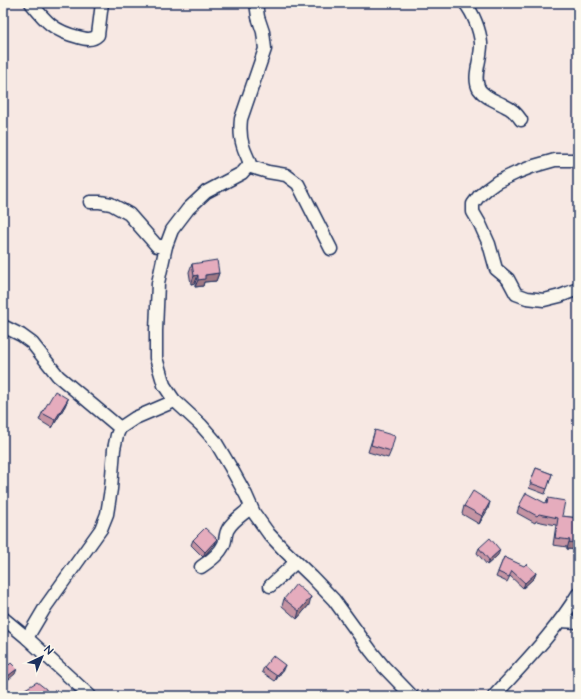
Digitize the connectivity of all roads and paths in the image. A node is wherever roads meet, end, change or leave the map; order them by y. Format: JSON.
{"nodes":[{"id":1,"x":31,"y":3,"type":"edge"},
{"id":2,"x":102,"y":3,"type":"edge"},
{"id":3,"x":256,"y":3,"type":"edge"},
{"id":4,"x":464,"y":3,"type":"edge"},
{"id":5,"x":521,"y":120,"type":"dead end"},
{"id":6,"x":578,"y":160,"type":"edge"},
{"id":7,"x":248,"y":166,"type":"junction"},
{"id":8,"x":90,"y":202,"type":"dead end"},
{"id":9,"x":166,"y":246,"type":"junction"},
{"id":10,"x":331,"y":249,"type":"dead end"},
{"id":11,"x":578,"y":289,"type":"edge"},
{"id":12,"x":3,"y":326,"type":"edge"},
{"id":13,"x":174,"y":400,"type":"junction"},
{"id":14,"x":120,"y":428,"type":"junction"},
{"id":15,"x":252,"y":507,"type":"junction"},
{"id":16,"x":296,"y":562,"type":"junction"},
{"id":17,"x":201,"y":567,"type":"dead end"},
{"id":18,"x":270,"y":586,"type":"dead end"},
{"id":19,"x":578,"y":594,"type":"edge"},
{"id":20,"x":3,"y":618,"type":"edge"},
{"id":21,"x":560,"y":620,"type":"junction"},
{"id":22,"x":578,"y":622,"type":"edge"},
{"id":23,"x":27,"y":638,"type":"junction"},
{"id":24,"x":90,"y":696,"type":"edge"},
{"id":25,"x":412,"y":696,"type":"edge"},
{"id":26,"x":494,"y":696,"type":"edge"}],
"edges":[{"from":1,"to":2,"type":"street"},
{"from":3,"to":7,"type":"street"},
{"from":4,"to":5,"type":"street"},
{"from":6,"to":11,"type":"street"},
{"from":7,"to":9,"type":"street"},
{"from":7,"to":10,"type":"street"},
{"from":8,"to":9,"type":"street"},
{"from":9,"to":13,"type":"street"},
{"from":12,"to":14,"type":"street"},
{"from":13,"to":14,"type":"street"},
{"from":13,"to":15,"type":"street"},
{"from":14,"to":23,"type":"street"},
{"from":15,"to":16,"type":"street"},
{"from":15,"to":17,"type":"street"},
{"from":16,"to":18,"type":"street"},
{"from":16,"to":25,"type":"street"},
{"from":19,"to":21,"type":"street"},
{"from":20,"to":23,"type":"street"},
{"from":21,"to":22,"type":"street"},
{"from":21,"to":26,"type":"street"},
{"from":23,"to":24,"type":"street"}]}
